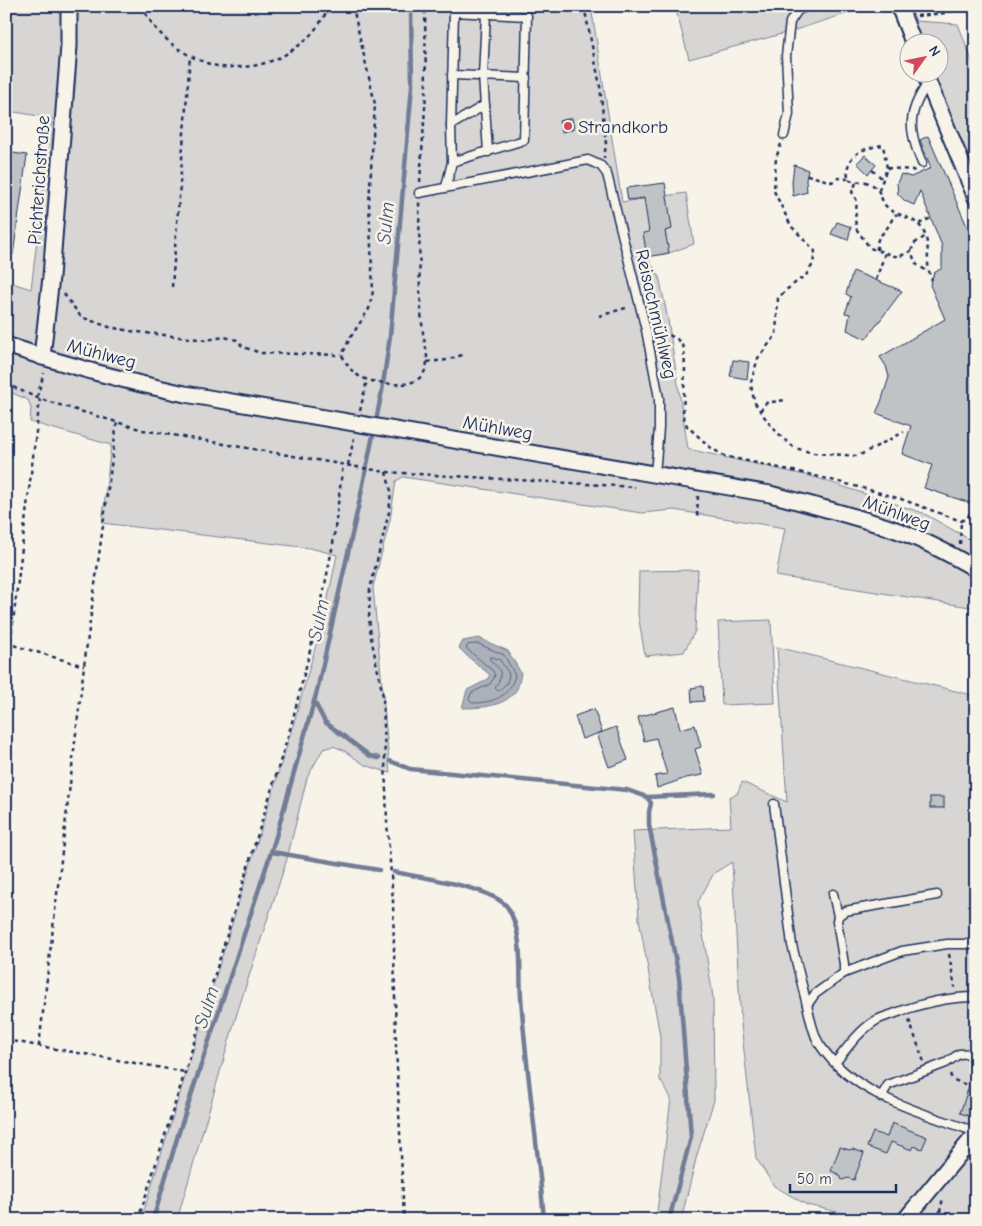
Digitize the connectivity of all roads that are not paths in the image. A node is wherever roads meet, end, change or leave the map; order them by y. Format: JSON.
{"nodes":[{"id":1,"x":69,"y":6,"type":"edge"},
{"id":2,"x":809,"y":6,"type":"edge"},
{"id":3,"x":901,"y":12,"type":"edge"},
{"id":4,"x":486,"y":14,"type":"junction"},
{"id":5,"x":909,"y":32,"type":"edge"},
{"id":6,"x":452,"y":75,"type":"junction"},
{"id":7,"x":483,"y":76,"type":"junction"},
{"id":8,"x":526,"y":78,"type":"junction"},
{"id":9,"x":924,"y":82,"type":"edge"},
{"id":10,"x":928,"y":82,"type":"edge"},
{"id":11,"x":485,"y":105,"type":"junction"},
{"id":12,"x":451,"y":125,"type":"junction"},
{"id":13,"x":784,"y":135,"type":"road end"},
{"id":14,"x":488,"y":152,"type":"junction"},
{"id":15,"x":452,"y":162,"type":"junction"},
{"id":16,"x":922,"y":163,"type":"dead end"},
{"id":17,"x":446,"y":187,"type":"junction"},
{"id":18,"x":419,"y":193,"type":"road end"},
{"id":19,"x":976,"y":198,"type":"edge"},
{"id":20,"x":6,"y":344,"type":"edge"},
{"id":21,"x":45,"y":358,"type":"junction"},
{"id":22,"x":655,"y":474,"type":"junction"},
{"id":23,"x":976,"y":569,"type":"edge"},
{"id":24,"x":774,"y":804,"type":"dead end"},
{"id":25,"x":833,"y":894,"type":"dead end"},
{"id":26,"x":937,"y":895,"type":"dead end"},
{"id":27,"x":838,"y":916,"type":"junction"},
{"id":28,"x":976,"y":944,"type":"edge"},
{"id":29,"x":844,"y":974,"type":"junction"},
{"id":30,"x":976,"y":997,"type":"edge"},
{"id":31,"x":807,"y":1005,"type":"junction"},
{"id":32,"x":976,"y":1053,"type":"edge"},
{"id":33,"x":835,"y":1063,"type":"junction"},
{"id":34,"x":881,"y":1096,"type":"junction"},
{"id":35,"x":976,"y":1133,"type":"edge"},
{"id":36,"x":905,"y":1220,"type":"edge"}],
"edges":[{"from":1,"to":21,"type":"street","name":"Pichterichstraße"},
{"from":2,"to":13,"type":"lane"},
{"from":3,"to":5,"type":"street"},
{"from":4,"to":6,"type":"lane"},
{"from":4,"to":7,"type":"lane"},
{"from":4,"to":8,"type":"lane"},
{"from":6,"to":7,"type":"lane"},
{"from":6,"to":12,"type":"lane"},
{"from":7,"to":8,"type":"lane"},
{"from":7,"to":11,"type":"lane"},
{"from":8,"to":14,"type":"lane"},
{"from":9,"to":16,"type":"lane"},
{"from":10,"to":19,"type":"street"},
{"from":11,"to":12,"type":"lane"},
{"from":11,"to":14,"type":"lane"},
{"from":12,"to":15,"type":"lane"},
{"from":14,"to":15,"type":"lane"},
{"from":15,"to":17,"type":"lane"},
{"from":17,"to":18,"type":"lane"},
{"from":17,"to":22,"type":"lane","name":"Reisachmühlweg"},
{"from":20,"to":21,"type":"street","name":"Mühlweg"},
{"from":21,"to":22,"type":"street","name":"Mühlweg"},
{"from":22,"to":23,"type":"street","name":"Mühlweg"},
{"from":24,"to":31,"type":"lane"},
{"from":25,"to":27,"type":"lane"},
{"from":26,"to":27,"type":"lane"},
{"from":27,"to":29,"type":"lane"},
{"from":28,"to":29,"type":"lane"},
{"from":29,"to":31,"type":"lane"},
{"from":30,"to":33,"type":"lane"},
{"from":31,"to":33,"type":"lane"},
{"from":32,"to":34,"type":"lane"},
{"from":33,"to":34,"type":"lane"},
{"from":34,"to":35,"type":"lane"},
{"from":35,"to":36,"type":"street"}]}
